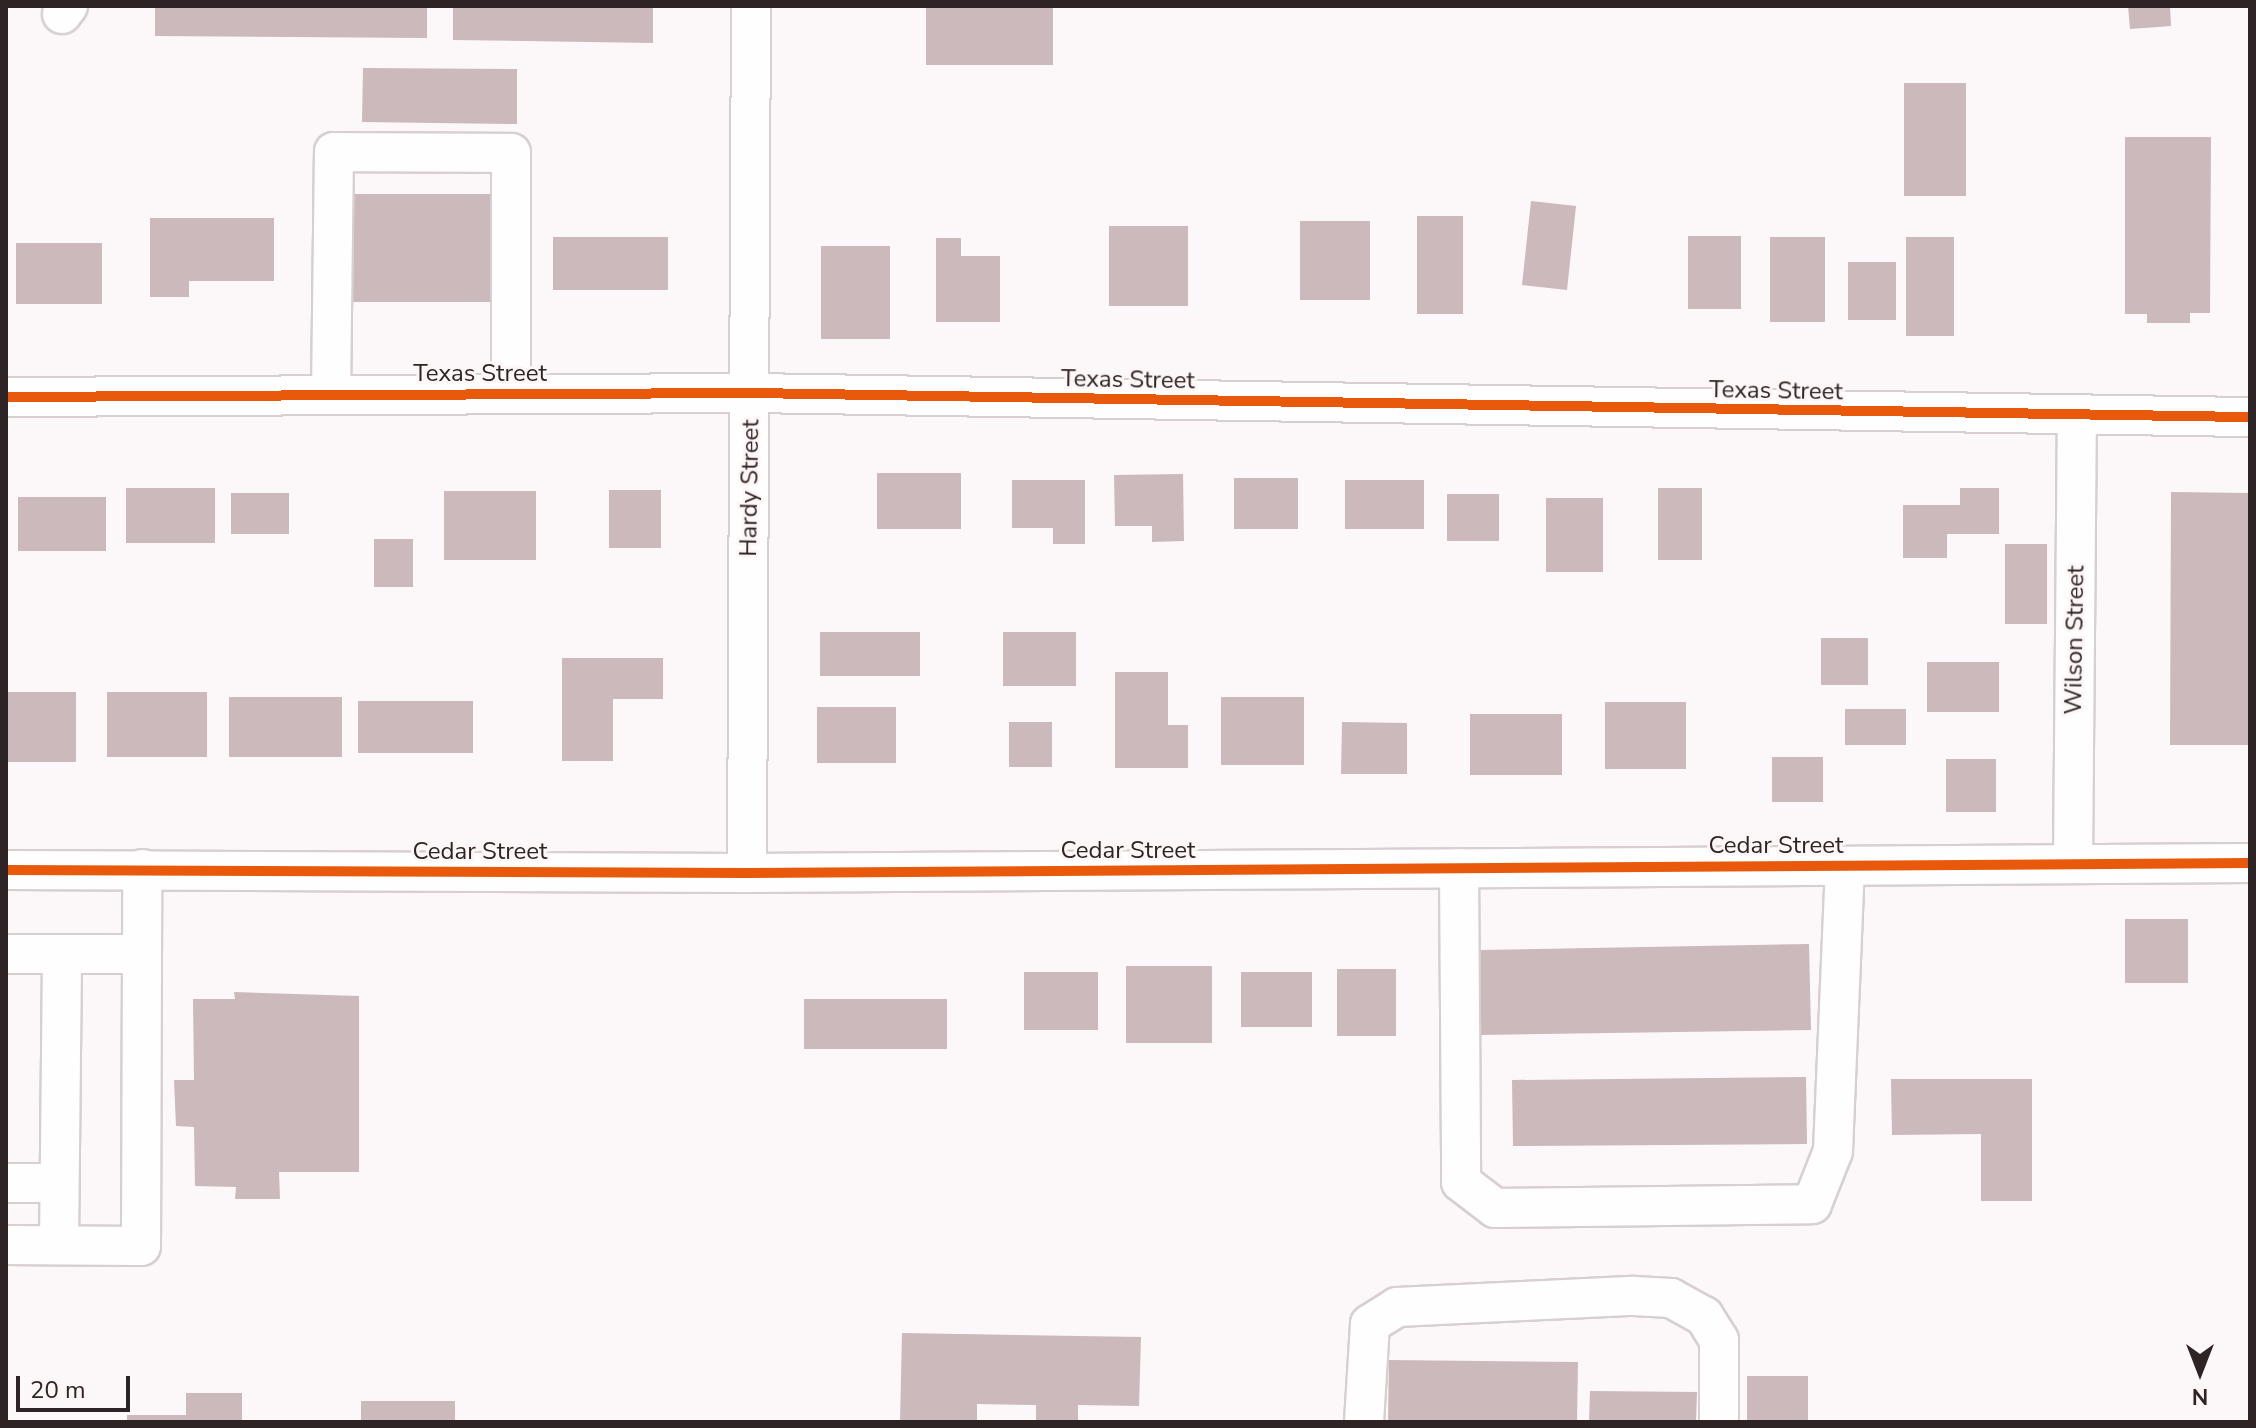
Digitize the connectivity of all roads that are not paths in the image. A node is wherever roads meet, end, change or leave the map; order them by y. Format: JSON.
{"nodes":[{"id":1,"x":751,"y":6,"type":"edge"},
{"id":2,"x":751,"y":393,"type":"junction"},
{"id":3,"x":511,"y":394,"type":"junction"},
{"id":4,"x":331,"y":395,"type":"junction"},
{"id":5,"x":6,"y":397,"type":"edge"},
{"id":6,"x":2077,"y":416,"type":"junction"},
{"id":7,"x":2250,"y":417,"type":"edge"},
{"id":8,"x":2250,"y":863,"type":"edge"},
{"id":9,"x":2073,"y":864,"type":"junction"},
{"id":10,"x":1845,"y":866,"type":"junction"},
{"id":11,"x":1459,"y":868,"type":"junction"},
{"id":12,"x":142,"y":869,"type":"junction"},
{"id":13,"x":6,"y":870,"type":"edge"},
{"id":14,"x":747,"y":873,"type":"junction"},
{"id":15,"x":6,"y":954,"type":"edge"},
{"id":16,"x":62,"y":954,"type":"junction"},
{"id":17,"x":141,"y":954,"type":"junction"},
{"id":18,"x":6,"y":1183,"type":"edge"},
{"id":19,"x":59,"y":1183,"type":"junction"},
{"id":20,"x":6,"y":1245,"type":"edge"},
{"id":21,"x":59,"y":1245,"type":"junction"},
{"id":22,"x":1364,"y":1422,"type":"edge"},
{"id":23,"x":1719,"y":1422,"type":"edge"}],
"edges":[{"from":1,"to":2,"type":"street","name":"Hardy Street"},
{"from":2,"to":3,"type":"street","name":"Texas Street"},
{"from":2,"to":6,"type":"street","name":"Texas Street"},
{"from":2,"to":14,"type":"street","name":"Hardy Street"},
{"from":3,"to":4,"type":"street","name":"Texas Street"},
{"from":3,"to":4,"type":"street"},
{"from":4,"to":5,"type":"street","name":"Texas Street"},
{"from":6,"to":7,"type":"street","name":"Texas Street"},
{"from":6,"to":9,"type":"street","name":"Wilson Street"},
{"from":8,"to":9,"type":"street","name":"Cedar Street"},
{"from":9,"to":10,"type":"street","name":"Cedar Street"},
{"from":10,"to":11,"type":"street","name":"Cedar Street"},
{"from":10,"to":11,"type":"street"},
{"from":11,"to":14,"type":"street","name":"Cedar Street"},
{"from":12,"to":13,"type":"street","name":"Cedar Street"},
{"from":12,"to":14,"type":"street","name":"Cedar Street"},
{"from":12,"to":17,"type":"street"},
{"from":15,"to":16,"type":"street"},
{"from":16,"to":17,"type":"street"},
{"from":16,"to":19,"type":"street"},
{"from":17,"to":21,"type":"street"},
{"from":18,"to":19,"type":"street"},
{"from":19,"to":21,"type":"street"},
{"from":20,"to":21,"type":"street"},
{"from":22,"to":23,"type":"street"}]}
